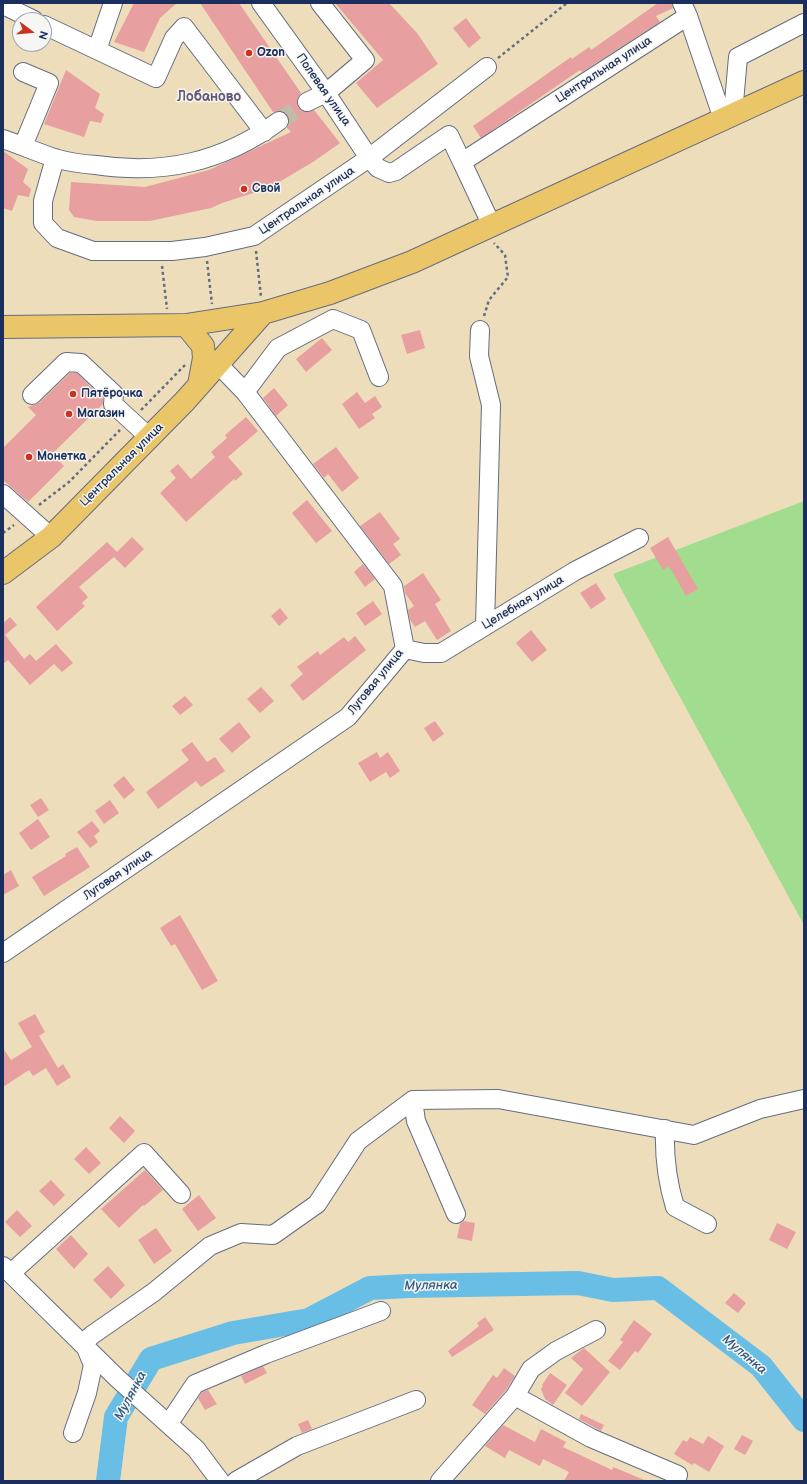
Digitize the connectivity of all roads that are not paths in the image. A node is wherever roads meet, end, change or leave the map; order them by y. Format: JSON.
{"nodes":[{"id":1,"x":113,"y":3,"type":"edge"},
{"id":2,"x":261,"y":3,"type":"edge"},
{"id":3,"x":320,"y":3,"type":"edge"},
{"id":4,"x":3,"y":5,"type":"edge"},
{"id":5,"x":685,"y":10,"type":"edge"},
{"id":6,"x":17,"y":12,"type":"edge"},
{"id":7,"x":804,"y":22,"type":"edge"},
{"id":8,"x":52,"y":29,"type":"edge"},
{"id":9,"x":97,"y":50,"type":"junction"},
{"id":10,"x":487,"y":67,"type":"road end"},
{"id":11,"x":23,"y":72,"type":"dead end"},
{"id":12,"x":804,"y":82,"type":"edge"},
{"id":13,"x":326,"y":93,"type":"junction"},
{"id":14,"x":308,"y":102,"type":"tunnel mouth"},
{"id":15,"x":728,"y":117,"type":"junction"},
{"id":16,"x":279,"y":121,"type":"tunnel mouth"},
{"id":17,"x":264,"y":132,"type":"junction"},
{"id":18,"x":3,"y":139,"type":"edge"},
{"id":19,"x":23,"y":146,"type":"junction"},
{"id":20,"x":55,"y":158,"type":"junction"},
{"id":21,"x":369,"y":158,"type":"junction"},
{"id":22,"x":462,"y":162,"type":"junction"},
{"id":23,"x":492,"y":226,"type":"junction"},
{"id":24,"x":263,"y":313,"type":"junction"},
{"id":25,"x":178,"y":325,"type":"junction"},
{"id":26,"x":3,"y":327,"type":"edge"},
{"id":27,"x":480,"y":330,"type":"road end"},
{"id":28,"x":218,"y":364,"type":"junction"},
{"id":29,"x":379,"y":377,"type":"dead end"},
{"id":30,"x":200,"y":385,"type":"junction"},
{"id":31,"x":245,"y":392,"type":"junction"},
{"id":32,"x":32,"y":395,"type":"dead end"},
{"id":33,"x":149,"y":437,"type":"junction"},
{"id":34,"x":3,"y":494,"type":"edge"},
{"id":35,"x":51,"y":537,"type":"junction"},
{"id":36,"x":639,"y":538,"type":"dead end"},
{"id":37,"x":3,"y":573,"type":"edge"},
{"id":38,"x":485,"y":626,"type":"junction"},
{"id":39,"x":405,"y":648,"type":"junction"},
{"id":40,"x":3,"y":954,"type":"edge"},
{"id":41,"x":804,"y":1099,"type":"edge"},
{"id":42,"x":413,"y":1100,"type":"junction"},
{"id":43,"x":664,"y":1129,"type":"junction"},
{"id":44,"x":181,"y":1194,"type":"dead end"},
{"id":45,"x":456,"y":1214,"type":"dead end"},
{"id":46,"x":707,"y":1224,"type":"dead end"},
{"id":47,"x":7,"y":1270,"type":"edge"},
{"id":48,"x":381,"y":1311,"type":"dead end"},
{"id":49,"x":596,"y":1330,"type":"dead end"},
{"id":50,"x":84,"y":1346,"type":"junction"},
{"id":51,"x":515,"y":1396,"type":"junction"},
{"id":52,"x":416,"y":1400,"type":"dead end"},
{"id":53,"x":168,"y":1423,"type":"junction"},
{"id":54,"x":73,"y":1434,"type":"dead end"},
{"id":55,"x":676,"y":1478,"type":"edge"},
{"id":56,"x":220,"y":1481,"type":"edge"},
{"id":57,"x":236,"y":1481,"type":"edge"},
{"id":58,"x":440,"y":1481,"type":"edge"}],
"edges":[{"from":1,"to":9,"type":"street"},
{"from":2,"to":13,"type":"street","name":"Полевая улица"},
{"from":3,"to":13,"type":"street"},
{"from":4,"to":6,"type":"street"},
{"from":5,"to":15,"type":"street"},
{"from":5,"to":22,"type":"street","name":"Центральная улица"},
{"from":7,"to":15,"type":"street"},
{"from":8,"to":9,"type":"street"},
{"from":9,"to":17,"type":"street"},
{"from":10,"to":21,"type":"street","name":"Центральная улица"},
{"from":11,"to":19,"type":"street"},
{"from":12,"to":15,"type":"main road"},
{"from":13,"to":14,"type":"street"},
{"from":13,"to":21,"type":"street","name":"Полевая улица"},
{"from":15,"to":23,"type":"main road"},
{"from":16,"to":17,"type":"street"},
{"from":17,"to":20,"type":"street"},
{"from":18,"to":19,"type":"street"},
{"from":19,"to":20,"type":"street"},
{"from":20,"to":21,"type":"street","name":"Центральная улица"},
{"from":21,"to":22,"type":"street"},
{"from":22,"to":23,"type":"street"},
{"from":23,"to":24,"type":"main road"},
{"from":24,"to":25,"type":"main road"},
{"from":24,"to":28,"type":"main road","name":"Центральная улица"},
{"from":25,"to":26,"type":"main road"},
{"from":25,"to":30,"type":"main road"},
{"from":27,"to":38,"type":"street"},
{"from":28,"to":30,"type":"main road","name":"Центральная улица"},
{"from":28,"to":31,"type":"street","name":"Луговая улица"},
{"from":29,"to":31,"type":"street"},
{"from":30,"to":33,"type":"main road","name":"Центральная улица"},
{"from":31,"to":39,"type":"street","name":"Луговая улица"},
{"from":32,"to":33,"type":"street"},
{"from":33,"to":35,"type":"main road","name":"Центральная улица"},
{"from":34,"to":35,"type":"street"},
{"from":35,"to":37,"type":"main road","name":"Центральная улица"},
{"from":36,"to":38,"type":"street","name":"Целебная улица"},
{"from":38,"to":39,"type":"street","name":"Целебная улица"},
{"from":39,"to":40,"type":"street","name":"Луговая улица"},
{"from":41,"to":43,"type":"street"},
{"from":42,"to":43,"type":"street"},
{"from":42,"to":45,"type":"street"},
{"from":42,"to":50,"type":"street"},
{"from":43,"to":46,"type":"street"},
{"from":44,"to":47,"type":"street"},
{"from":47,"to":50,"type":"street"},
{"from":48,"to":53,"type":"street"},
{"from":49,"to":51,"type":"street"},
{"from":50,"to":53,"type":"street"},
{"from":50,"to":54,"type":"street"},
{"from":51,"to":55,"type":"street"},
{"from":51,"to":58,"type":"street"},
{"from":52,"to":57,"type":"street"},
{"from":53,"to":56,"type":"street"}]}
